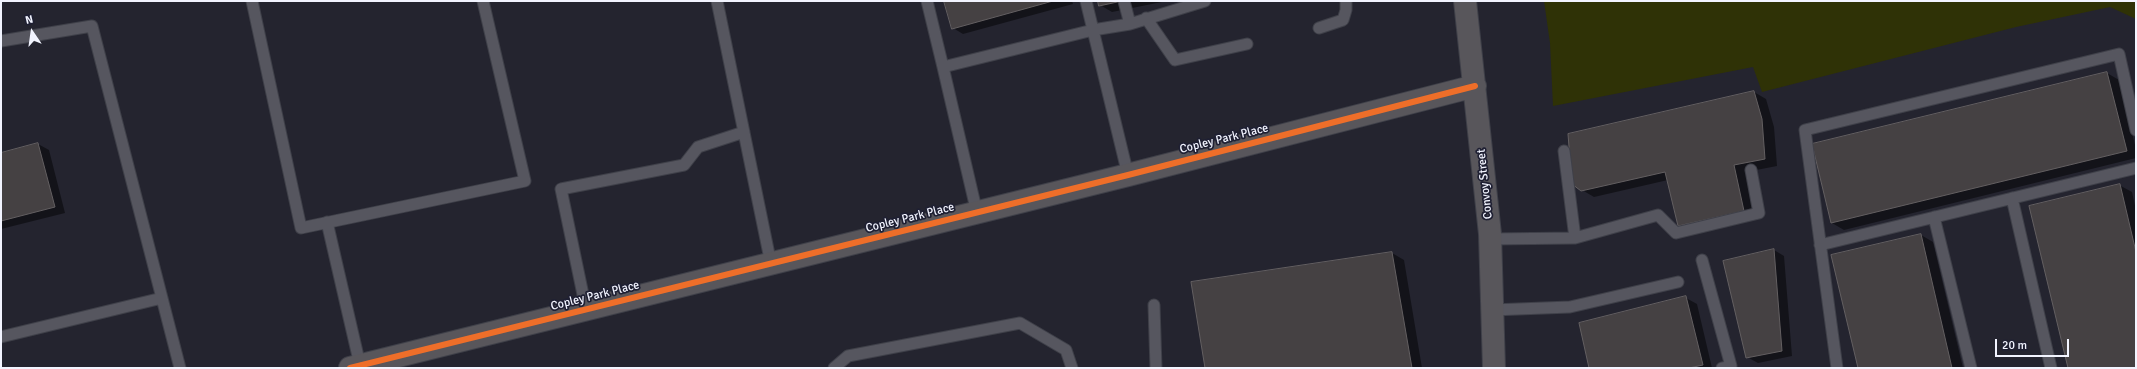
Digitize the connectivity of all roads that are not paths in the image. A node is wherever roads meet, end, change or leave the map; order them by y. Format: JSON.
{"nodes":[{"id":1,"x":252,"y":1,"type":"edge"},
{"id":2,"x":483,"y":1,"type":"edge"},
{"id":3,"x":717,"y":1,"type":"edge"},
{"id":4,"x":927,"y":1,"type":"edge"},
{"id":5,"x":1086,"y":1,"type":"edge"},
{"id":6,"x":1124,"y":1,"type":"edge"},
{"id":7,"x":1205,"y":1,"type":"edge"},
{"id":8,"x":1346,"y":1,"type":"edge"},
{"id":9,"x":1465,"y":1,"type":"edge"},
{"id":10,"x":1168,"y":6,"type":"edge"},
{"id":11,"x":1146,"y":18,"type":"junction"},
{"id":12,"x":1130,"y":24,"type":"junction"},
{"id":13,"x":1319,"y":28,"type":"dead end"},
{"id":14,"x":1093,"y":30,"type":"junction"},
{"id":15,"x":1,"y":41,"type":"edge"},
{"id":16,"x":1247,"y":44,"type":"dead end"},
{"id":17,"x":943,"y":67,"type":"junction"},
{"id":18,"x":1475,"y":86,"type":"junction"},
{"id":19,"x":2136,"y":130,"type":"edge"},
{"id":20,"x":744,"y":132,"type":"junction"},
{"id":21,"x":1564,"y":151,"type":"dead end"},
{"id":22,"x":2136,"y":168,"type":"edge"},
{"id":23,"x":1751,"y":170,"type":"dead end"},
{"id":24,"x":1128,"y":175,"type":"junction"},
{"id":25,"x":2012,"y":198,"type":"junction"},
{"id":26,"x":977,"y":212,"type":"junction"},
{"id":27,"x":1934,"y":218,"type":"junction"},
{"id":28,"x":327,"y":222,"type":"junction"},
{"id":29,"x":1575,"y":238,"type":"junction"},
{"id":30,"x":1490,"y":239,"type":"junction"},
{"id":31,"x":1820,"y":245,"type":"junction"},
{"id":32,"x":1702,"y":260,"type":"dead end"},
{"id":33,"x":772,"y":264,"type":"junction"},
{"id":34,"x":1678,"y":282,"type":"dead end"},
{"id":35,"x":162,"y":298,"type":"junction"},
{"id":36,"x":1154,"y":305,"type":"dead end"},
{"id":37,"x":586,"y":310,"type":"junction"},
{"id":38,"x":1492,"y":310,"type":"junction"},
{"id":39,"x":1,"y":337,"type":"edge"},
{"id":40,"x":355,"y":367,"type":"edge"},
{"id":41,"x":180,"y":368,"type":"edge"},
{"id":42,"x":834,"y":368,"type":"edge"},
{"id":43,"x":1072,"y":368,"type":"edge"},
{"id":44,"x":1156,"y":368,"type":"edge"},
{"id":45,"x":1494,"y":368,"type":"edge"},
{"id":46,"x":1722,"y":368,"type":"edge"},
{"id":47,"x":1837,"y":368,"type":"edge"},
{"id":48,"x":1971,"y":368,"type":"edge"},
{"id":49,"x":2051,"y":368,"type":"edge"}],
"edges":[{"from":1,"to":28,"type":"lane"},
{"from":2,"to":28,"type":"lane"},
{"from":3,"to":20,"type":"lane"},
{"from":4,"to":17,"type":"lane"},
{"from":5,"to":14,"type":"lane"},
{"from":6,"to":12,"type":"lane"},
{"from":7,"to":10,"type":"lane"},
{"from":8,"to":13,"type":"lane"},
{"from":9,"to":18,"type":"main road","name":"Convoy Street"},
{"from":10,"to":11,"type":"lane"},
{"from":11,"to":12,"type":"lane"},
{"from":11,"to":16,"type":"lane"},
{"from":12,"to":14,"type":"lane"},
{"from":14,"to":17,"type":"lane"},
{"from":14,"to":24,"type":"lane"},
{"from":15,"to":35,"type":"lane"},
{"from":17,"to":26,"type":"lane"},
{"from":18,"to":24,"type":"main road","name":"Copley Park Place"},
{"from":18,"to":30,"type":"main road","name":"Convoy Street"},
{"from":19,"to":31,"type":"lane"},
{"from":20,"to":33,"type":"lane"},
{"from":20,"to":37,"type":"lane"},
{"from":21,"to":29,"type":"lane"},
{"from":22,"to":25,"type":"lane"},
{"from":23,"to":29,"type":"lane"},
{"from":24,"to":26,"type":"main road","name":"Copley Park Place"},
{"from":25,"to":27,"type":"lane"},
{"from":25,"to":49,"type":"lane"},
{"from":26,"to":33,"type":"main road","name":"Copley Park Place"},
{"from":27,"to":31,"type":"lane"},
{"from":27,"to":48,"type":"lane"},
{"from":28,"to":40,"type":"lane"},
{"from":29,"to":30,"type":"lane"},
{"from":30,"to":38,"type":"main road","name":"Convoy Street"},
{"from":31,"to":47,"type":"lane"},
{"from":32,"to":46,"type":"lane"},
{"from":33,"to":37,"type":"main road","name":"Copley Park Place"},
{"from":34,"to":38,"type":"lane"},
{"from":35,"to":39,"type":"lane"},
{"from":35,"to":41,"type":"lane"},
{"from":36,"to":44,"type":"lane"},
{"from":37,"to":40,"type":"main road","name":"Copley Park Place"},
{"from":38,"to":45,"type":"main road","name":"Convoy Street"},
{"from":42,"to":43,"type":"lane"}]}
